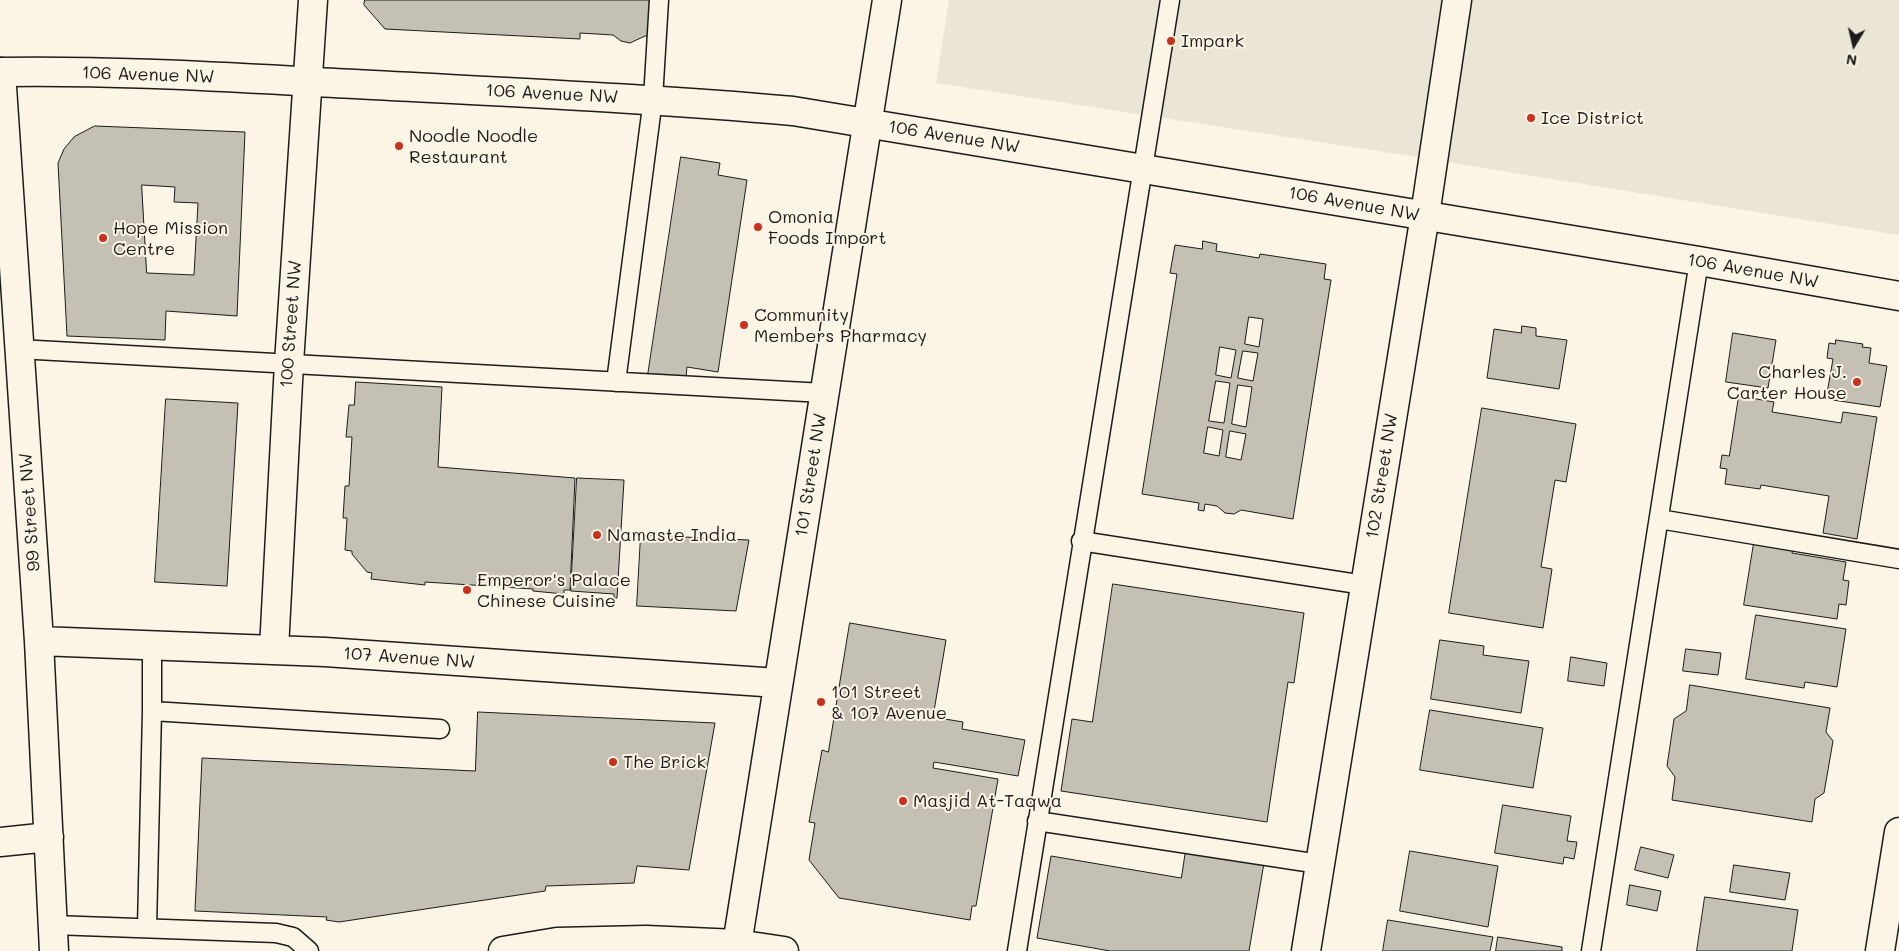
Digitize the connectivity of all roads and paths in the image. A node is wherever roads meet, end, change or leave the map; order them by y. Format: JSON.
{"nodes":[{"id":1,"x":314,"y":0,"type":"edge"},
{"id":2,"x":660,"y":0,"type":"edge"},
{"id":3,"x":887,"y":0,"type":"edge"},
{"id":4,"x":1170,"y":0,"type":"edge"},
{"id":5,"x":1457,"y":0,"type":"edge"},
{"id":6,"x":0,"y":72,"type":"edge"},
{"id":7,"x":307,"y":81,"type":"junction"},
{"id":8,"x":653,"y":99,"type":"junction"},
{"id":9,"x":868,"y":123,"type":"junction"},
{"id":10,"x":1141,"y":168,"type":"junction"},
{"id":11,"x":1425,"y":215,"type":"junction"},
{"id":12,"x":1699,"y":261,"type":"junction"},
{"id":13,"x":1899,"y":296,"type":"edge"},
{"id":14,"x":18,"y":348,"type":"junction"},
{"id":15,"x":289,"y":363,"type":"junction"},
{"id":16,"x":616,"y":382,"type":"junction"},
{"id":17,"x":824,"y":393,"type":"junction"},
{"id":18,"x":1659,"y":519,"type":"junction"},
{"id":19,"x":1081,"y":542,"type":"junction"},
{"id":20,"x":1899,"y":559,"type":"edge"},
{"id":21,"x":1364,"y":585,"type":"junction"},
{"id":22,"x":39,"y":642,"type":"junction"},
{"id":23,"x":152,"y":645,"type":"junction"},
{"id":24,"x":274,"y":649,"type":"junction"},
{"id":25,"x":778,"y":683,"type":"junction"},
{"id":26,"x":152,"y":710,"type":"junction"},
{"id":27,"x":440,"y":728,"type":"dead end"},
{"id":28,"x":1037,"y":822,"type":"junction"},
{"id":29,"x":1899,"y":832,"type":"edge"},
{"id":30,"x":49,"y":837,"type":"junction"},
{"id":31,"x":0,"y":842,"type":"edge"},
{"id":32,"x":1319,"y":864,"type":"junction"},
{"id":33,"x":147,"y":928,"type":"junction"},
{"id":34,"x":53,"y":938,"type":"edge"},
{"id":35,"x":736,"y":947,"type":"edge"},
{"id":36,"x":309,"y":951,"type":"edge"},
{"id":37,"x":503,"y":951,"type":"edge"},
{"id":38,"x":784,"y":951,"type":"edge"},
{"id":39,"x":1017,"y":951,"type":"edge"},
{"id":40,"x":1306,"y":951,"type":"edge"},
{"id":41,"x":1591,"y":951,"type":"edge"},
{"id":42,"x":1880,"y":951,"type":"edge"}],
"edges":[{"from":1,"to":7,"type":"street","name":"100 Street NW"},
{"from":2,"to":8,"type":"lane"},
{"from":3,"to":9,"type":"street","name":"101 Street NW"},
{"from":4,"to":10,"type":"lane"},
{"from":5,"to":11,"type":"street","name":"102 Street NW"},
{"from":6,"to":7,"type":"street","name":"106 Avenue NW"},
{"from":6,"to":14,"type":"street","name":"99 Street NW"},
{"from":7,"to":8,"type":"street","name":"106 Avenue NW"},
{"from":7,"to":15,"type":"street","name":"100 Street NW"},
{"from":8,"to":9,"type":"street","name":"106 Avenue NW"},
{"from":8,"to":16,"type":"lane"},
{"from":9,"to":10,"type":"street","name":"106 Avenue NW"},
{"from":9,"to":17,"type":"street","name":"101 Street NW"},
{"from":10,"to":11,"type":"street","name":"106 Avenue NW"},
{"from":10,"to":19,"type":"lane"},
{"from":11,"to":12,"type":"street","name":"106 Avenue NW"},
{"from":11,"to":21,"type":"street","name":"102 Street NW"},
{"from":12,"to":13,"type":"street","name":"106 Avenue NW"},
{"from":12,"to":18,"type":"lane"},
{"from":14,"to":15,"type":"lane"},
{"from":14,"to":22,"type":"street","name":"99 Street NW"},
{"from":15,"to":16,"type":"lane"},
{"from":15,"to":24,"type":"street","name":"100 Street NW"},
{"from":16,"to":17,"type":"lane"},
{"from":17,"to":25,"type":"street","name":"101 Street NW"},
{"from":18,"to":20,"type":"lane"},
{"from":18,"to":41,"type":"lane"},
{"from":19,"to":21,"type":"lane"},
{"from":19,"to":28,"type":"lane"},
{"from":21,"to":32,"type":"street","name":"102 Street NW"},
{"from":22,"to":23,"type":"street","name":"107 Avenue NW"},
{"from":22,"to":30,"type":"street","name":"99 Street NW"},
{"from":23,"to":24,"type":"street","name":"107 Avenue NW"},
{"from":23,"to":26,"type":"lane"},
{"from":24,"to":25,"type":"street","name":"107 Avenue NW"},
{"from":25,"to":35,"type":"street","name":"101 Street NW"},
{"from":26,"to":27,"type":"lane"},
{"from":26,"to":33,"type":"lane"},
{"from":28,"to":32,"type":"lane"},
{"from":28,"to":39,"type":"lane"},
{"from":29,"to":42,"type":"street"},
{"from":30,"to":31,"type":"street"},
{"from":30,"to":34,"type":"street","name":"99 Street NW"},
{"from":32,"to":40,"type":"street","name":"102 Street NW"},
{"from":33,"to":34,"type":"lane"},
{"from":33,"to":36,"type":"lane"},
{"from":35,"to":37,"type":"street"},
{"from":35,"to":38,"type":"street"}]}
